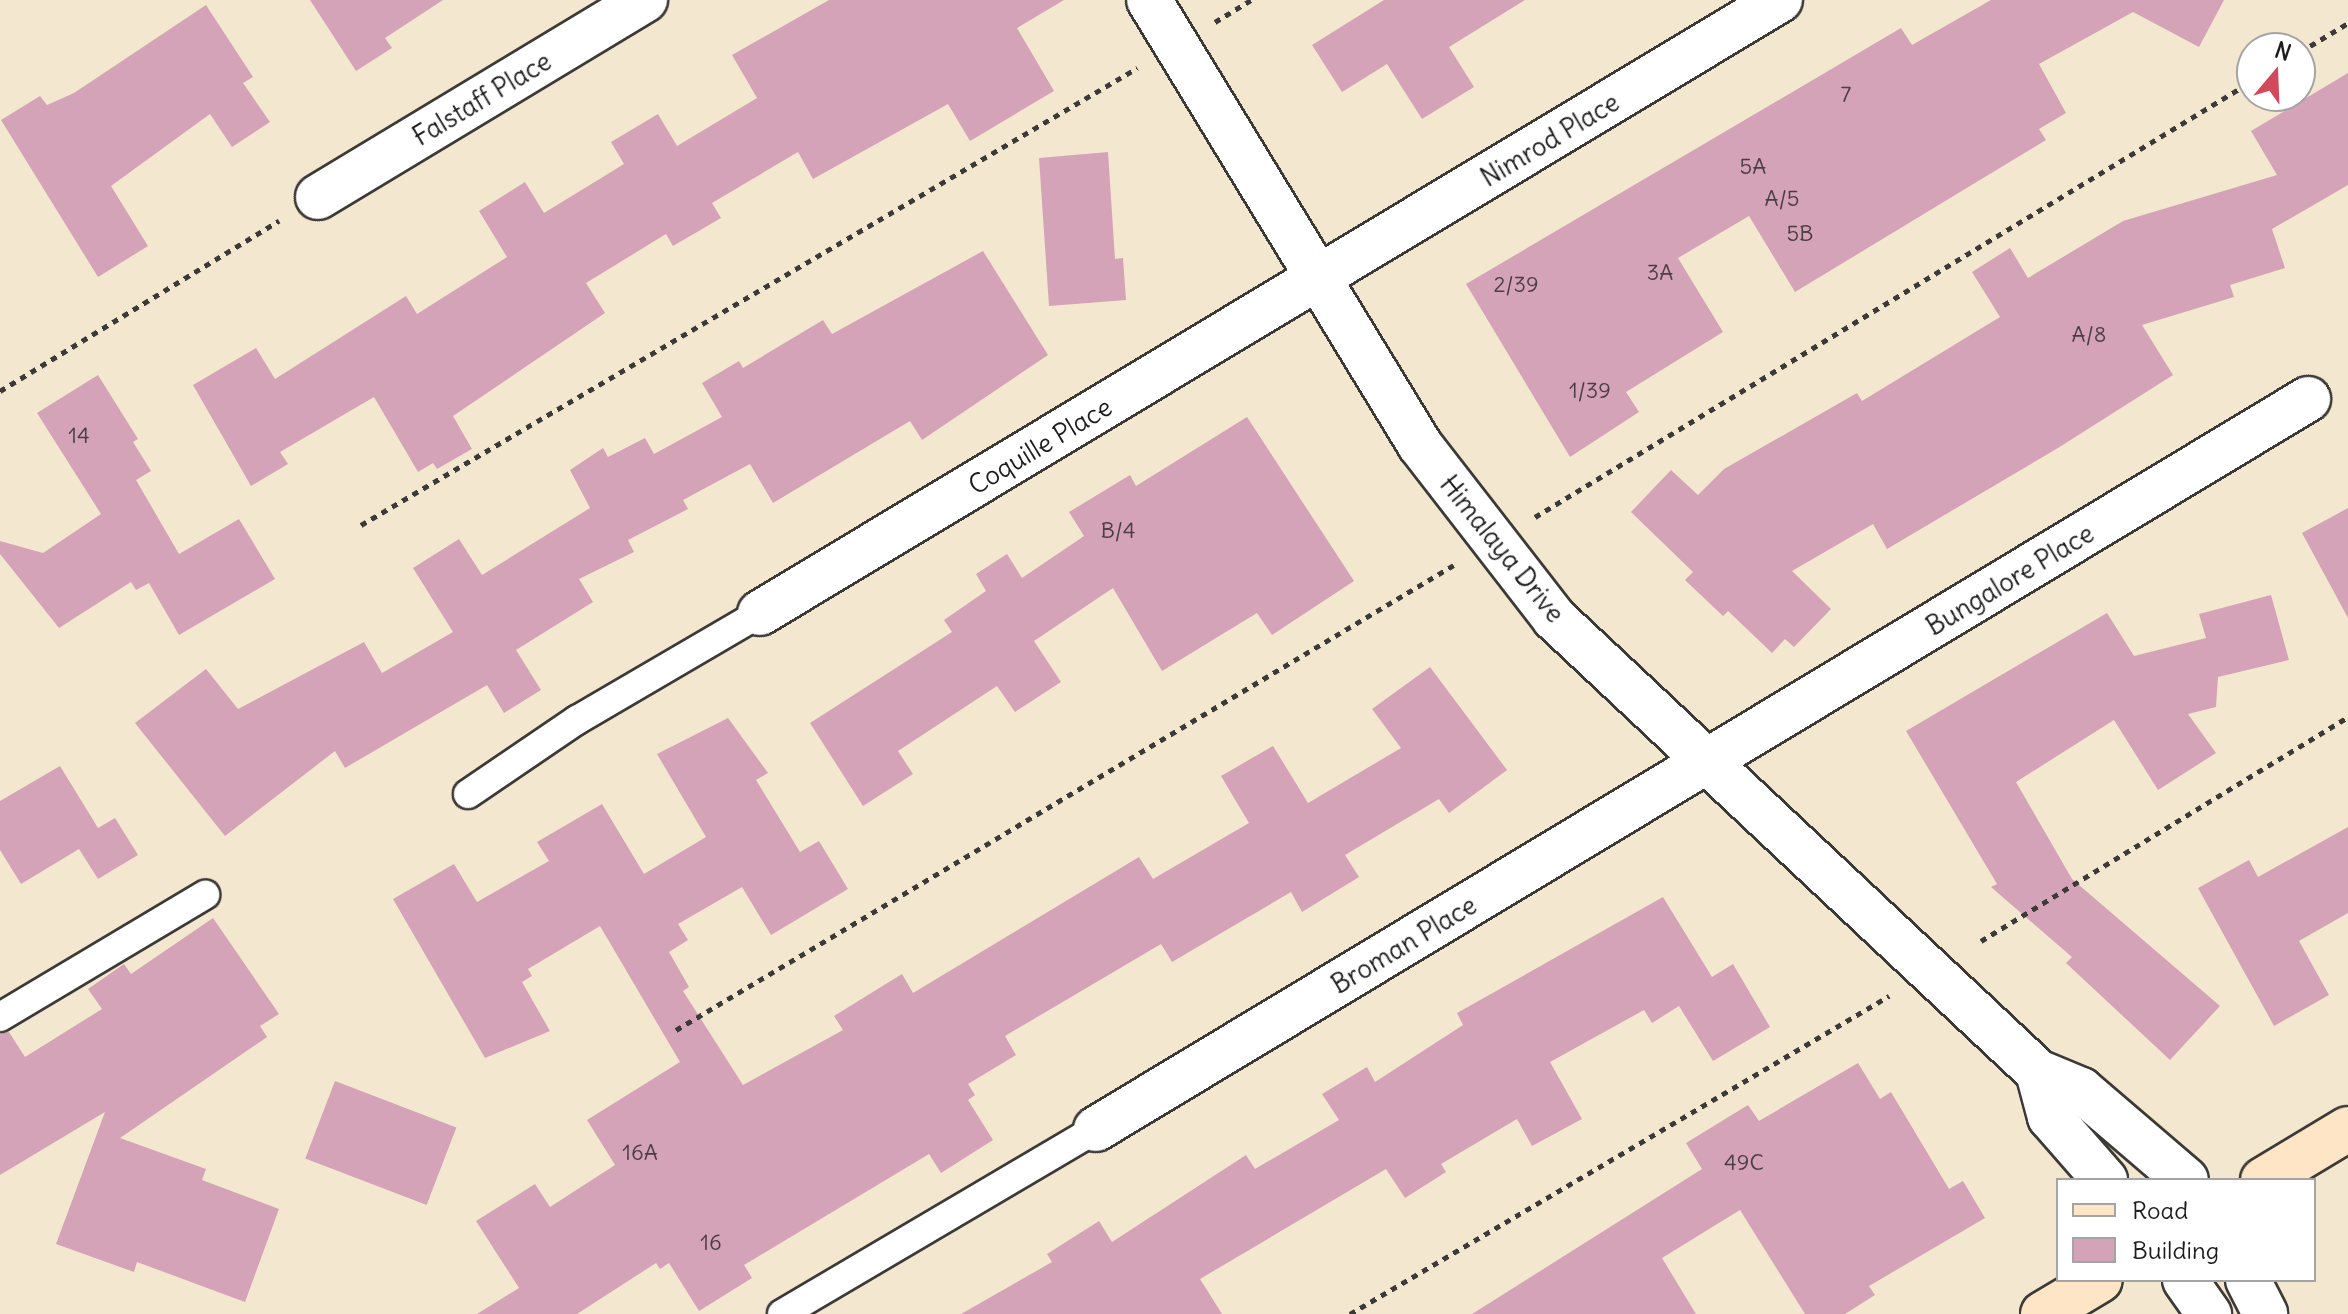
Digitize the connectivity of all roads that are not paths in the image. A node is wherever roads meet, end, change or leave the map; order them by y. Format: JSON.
{"nodes":[{"id":1,"x":645,"y":0,"type":"edge"},
{"id":2,"x":1149,"y":0,"type":"edge"},
{"id":3,"x":1780,"y":0,"type":"edge"},
{"id":4,"x":318,"y":197,"type":"road end"},
{"id":5,"x":1319,"y":280,"type":"junction"},
{"id":6,"x":2308,"y":399,"type":"dead end"},
{"id":7,"x":760,"y":613,"type":"joint"},
{"id":8,"x":1712,"y":762,"type":"junction"},
{"id":9,"x":468,"y":794,"type":"dead end"},
{"id":10,"x":205,"y":895,"type":"dead end"},
{"id":11,"x":0,"y":1017,"type":"edge"},
{"id":12,"x":2038,"y":1072,"type":"junction"},
{"id":13,"x":1096,"y":1129,"type":"joint"},
{"id":14,"x":2348,"y":1129,"type":"edge"},
{"id":15,"x":2103,"y":1178,"type":"edge"},
{"id":16,"x":2184,"y":1178,"type":"edge"},
{"id":17,"x":2266,"y":1178,"type":"edge"},
{"id":18,"x":2097,"y":1282,"type":"edge"},
{"id":19,"x":2186,"y":1282,"type":"edge"},
{"id":20,"x":2249,"y":1282,"type":"edge"},
{"id":21,"x":782,"y":1314,"type":"edge"},
{"id":22,"x":2043,"y":1314,"type":"edge"},
{"id":23,"x":2209,"y":1314,"type":"edge"},
{"id":24,"x":2265,"y":1314,"type":"edge"}],
"edges":[{"from":1,"to":4,"type":"street","name":"Falstaff Place"},
{"from":2,"to":5,"type":"street","name":"Himalaya Drive"},
{"from":3,"to":5,"type":"street","name":"Nimrod Place"},
{"from":5,"to":7,"type":"street","name":"Coquille Place"},
{"from":5,"to":8,"type":"street","name":"Himalaya Drive"},
{"from":6,"to":8,"type":"street","name":"Bungalore Place"},
{"from":7,"to":9,"type":"lane"},
{"from":8,"to":12,"type":"street","name":"Himalaya Drive"},
{"from":8,"to":13,"type":"street","name":"Broman Place"},
{"from":10,"to":11,"type":"lane"},
{"from":12,"to":15,"type":"street"},
{"from":12,"to":16,"type":"street","name":"Himalaya Drive"},
{"from":13,"to":21,"type":"lane"},
{"from":14,"to":17,"type":"main road"},
{"from":18,"to":22,"type":"main road"},
{"from":19,"to":23,"type":"street"},
{"from":20,"to":24,"type":"street"}]}
